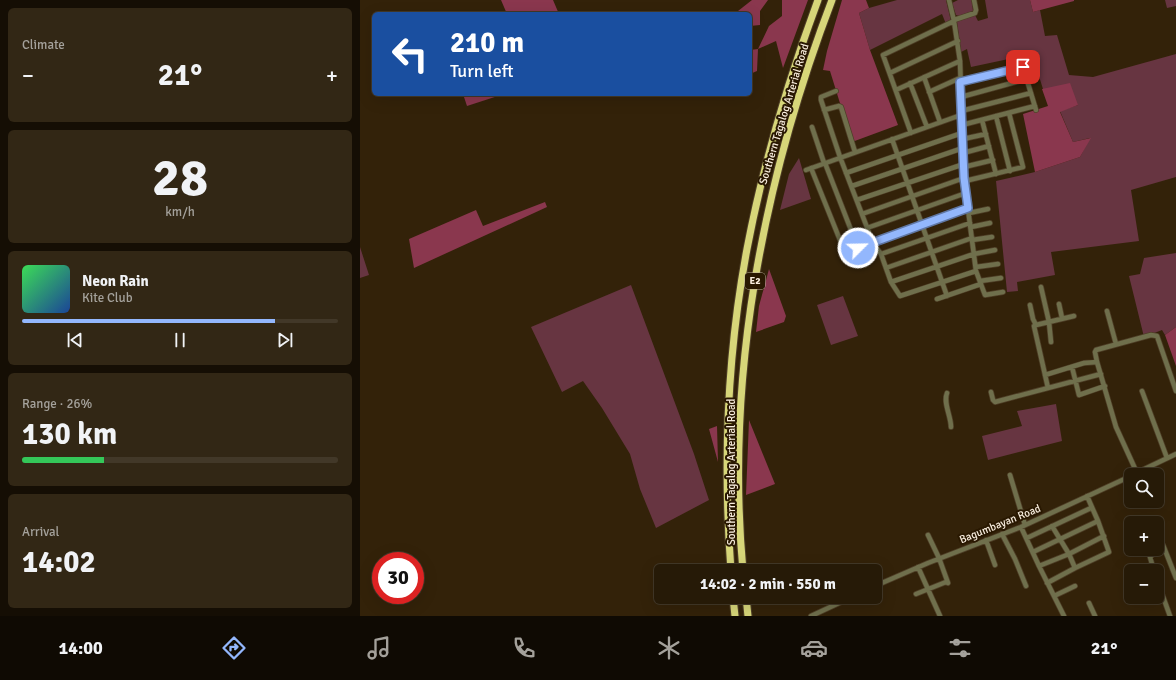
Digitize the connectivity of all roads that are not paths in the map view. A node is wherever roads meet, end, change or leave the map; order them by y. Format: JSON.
{"nodes":[{"id":1,"x":818,"y":0,"type":"edge"},
{"id":2,"x":832,"y":0,"type":"edge"},
{"id":3,"x":950,"y":0,"type":"edge"},
{"id":4,"x":974,"y":0,"type":"edge"},
{"id":5,"x":954,"y":20,"type":"junction"},
{"id":6,"x":958,"y":41,"type":"junction"},
{"id":7,"x":960,"y":61,"type":"junction"},
{"id":8,"x":890,"y":72,"type":"junction"},
{"id":9,"x":924,"y":77,"type":"junction"},
{"id":10,"x":960,"y":80,"type":"junction"},
{"id":11,"x":1028,"y":80,"type":"junction"},
{"id":12,"x":910,"y":83,"type":"junction"},
{"id":13,"x":896,"y":90,"type":"junction"},
{"id":14,"x":836,"y":91,"type":"dead end"},
{"id":15,"x":929,"y":92,"type":"junction"},
{"id":16,"x":1031,"y":93,"type":"junction"},
{"id":17,"x":961,"y":97,"type":"junction"},
{"id":18,"x":824,"y":110,"type":"junction"},
{"id":19,"x":961,"y":113,"type":"junction"},
{"id":20,"x":1009,"y":113,"type":"junction"},
{"id":21,"x":996,"y":116,"type":"junction"},
{"id":22,"x":982,"y":120,"type":"junction"},
{"id":23,"x":940,"y":122,"type":"junction"},
{"id":24,"x":962,"y":125,"type":"junction"},
{"id":25,"x":812,"y":127,"type":"dead end"},
{"id":26,"x":927,"y":127,"type":"junction"},
{"id":27,"x":911,"y":132,"type":"junction"},
{"id":28,"x":962,"y":133,"type":"junction"},
{"id":29,"x":986,"y":134,"type":"junction"},
{"id":30,"x":892,"y":139,"type":"junction"},
{"id":31,"x":963,"y":139,"type":"junction"},
{"id":32,"x":989,"y":146,"type":"junction"},
{"id":33,"x":963,"y":151,"type":"junction"},
{"id":34,"x":855,"y":152,"type":"junction"},
{"id":35,"x":898,"y":155,"type":"junction"},
{"id":36,"x":840,"y":157,"type":"junction"},
{"id":37,"x":993,"y":160,"type":"junction"},
{"id":38,"x":824,"y":163,"type":"junction"},
{"id":39,"x":964,"y":165,"type":"junction"},
{"id":40,"x":812,"y":168,"type":"junction"},
{"id":41,"x":902,"y":169,"type":"junction"},
{"id":42,"x":806,"y":170,"type":"dead end"},
{"id":43,"x":1010,"y":171,"type":"junction"},
{"id":44,"x":846,"y":173,"type":"junction"},
{"id":45,"x":996,"y":174,"type":"junction"},
{"id":46,"x":965,"y":180,"type":"junction"},
{"id":47,"x":907,"y":183,"type":"junction"},
{"id":48,"x":852,"y":186,"type":"junction"},
{"id":49,"x":966,"y":193,"type":"junction"},
{"id":50,"x":912,"y":196,"type":"junction"},
{"id":51,"x":857,"y":200,"type":"junction"},
{"id":52,"x":988,"y":209,"type":"dead end"},
{"id":53,"x":917,"y":210,"type":"junction"},
{"id":54,"x":968,"y":210,"type":"junction"},
{"id":55,"x":862,"y":214,"type":"junction"},
{"id":56,"x":990,"y":223,"type":"dead end"},
{"id":57,"x":922,"y":224,"type":"junction"},
{"id":58,"x":970,"y":225,"type":"junction"},
{"id":59,"x":867,"y":228,"type":"junction"},
{"id":60,"x":992,"y":237,"type":"dead end"},
{"id":61,"x":927,"y":238,"type":"junction"},
{"id":62,"x":972,"y":239,"type":"junction"},
{"id":63,"x":873,"y":242,"type":"junction"},
{"id":64,"x":858,"y":248,"type":"junction"},
{"id":65,"x":995,"y":250,"type":"dead end"},
{"id":66,"x":932,"y":252,"type":"junction"},
{"id":67,"x":881,"y":254,"type":"junction"},
{"id":68,"x":974,"y":254,"type":"junction"},
{"id":69,"x":998,"y":264,"type":"dead end"},
{"id":70,"x":937,"y":267,"type":"junction"},
{"id":71,"x":886,"y":268,"type":"junction"},
{"id":72,"x":976,"y":269,"type":"junction"},
{"id":73,"x":1000,"y":278,"type":"dead end"},
{"id":74,"x":891,"y":282,"type":"junction"},
{"id":75,"x":942,"y":282,"type":"junction"},
{"id":76,"x":981,"y":283,"type":"junction"},
{"id":77,"x":1041,"y":287,"type":"dead end"},
{"id":78,"x":1003,"y":292,"type":"dead end"},
{"id":79,"x":947,"y":296,"type":"junction"},
{"id":80,"x":937,"y":299,"type":"dead end"},
{"id":81,"x":1059,"y":304,"type":"dead end"},
{"id":82,"x":1030,"y":305,"type":"dead end"},
{"id":83,"x":1106,"y":311,"type":"dead end"},
{"id":84,"x":1074,"y":316,"type":"dead end"},
{"id":85,"x":1062,"y":318,"type":"junction"},
{"id":86,"x":1048,"y":322,"type":"junction"},
{"id":87,"x":1036,"y":325,"type":"junction"},
{"id":88,"x":1051,"y":342,"type":"dead end"},
{"id":89,"x":1116,"y":344,"type":"junction"},
{"id":90,"x":1097,"y":362,"type":"junction"},
{"id":91,"x":1072,"y":367,"type":"junction"},
{"id":92,"x":1101,"y":374,"type":"junction"},
{"id":93,"x":1045,"y":375,"type":"junction"},
{"id":94,"x":1075,"y":381,"type":"junction"},
{"id":95,"x":1105,"y":386,"type":"junction"},
{"id":96,"x":1048,"y":388,"type":"junction"},
{"id":97,"x":1142,"y":391,"type":"dead end"},
{"id":98,"x":1176,"y":391,"type":"edge"},
{"id":99,"x":991,"y":392,"type":"dead end"},
{"id":100,"x":947,"y":393,"type":"dead end"},
{"id":101,"x":951,"y":427,"type":"dead end"},
{"id":102,"x":1176,"y":454,"type":"edge"},
{"id":103,"x":1167,"y":458,"type":"junction"},
{"id":104,"x":1136,"y":468,"type":"edge"},
{"id":105,"x":1148,"y":468,"type":"edge"},
{"id":106,"x":1010,"y":475,"type":"dead end"},
{"id":107,"x":1124,"y":479,"type":"edge"},
{"id":108,"x":1087,"y":496,"type":"junction"},
{"id":109,"x":1091,"y":508,"type":"junction"},
{"id":110,"x":1098,"y":521,"type":"junction"},
{"id":111,"x":1023,"y":526,"type":"junction"},
{"id":112,"x":1052,"y":526,"type":"junction"},
{"id":113,"x":1002,"y":534,"type":"junction"},
{"id":114,"x":928,"y":535,"type":"dead end"},
{"id":115,"x":1104,"y":536,"type":"junction"},
{"id":116,"x":1027,"y":538,"type":"junction"},
{"id":117,"x":1060,"y":539,"type":"junction"},
{"id":118,"x":986,"y":540,"type":"junction"},
{"id":119,"x":1033,"y":552,"type":"junction"},
{"id":120,"x":1069,"y":554,"type":"junction"},
{"id":121,"x":939,"y":558,"type":"junction"},
{"id":122,"x":731,"y":564,"type":"edge"},
{"id":123,"x":743,"y":564,"type":"edge"},
{"id":124,"x":1152,"y":564,"type":"edge"},
{"id":125,"x":995,"y":565,"type":"dead end"},
{"id":126,"x":1039,"y":566,"type":"junction"},
{"id":127,"x":918,"y":567,"type":"junction"},
{"id":128,"x":1075,"y":568,"type":"junction"},
{"id":129,"x":1176,"y":578,"type":"edge"},
{"id":130,"x":882,"y":583,"type":"edge"},
{"id":131,"x":1047,"y":583,"type":"junction"},
{"id":132,"x":1026,"y":586,"type":"dead end"},
{"id":133,"x":1076,"y":586,"type":"dead end"},
{"id":134,"x":927,"y":588,"type":"junction"},
{"id":135,"x":916,"y":594,"type":"dead end"},
{"id":136,"x":1054,"y":596,"type":"junction"},
{"id":137,"x":1164,"y":599,"type":"edge"},
{"id":138,"x":1089,"y":603,"type":"dead end"},
{"id":139,"x":734,"y":604,"type":"edge"},
{"id":140,"x":747,"y":604,"type":"edge"},
{"id":141,"x":837,"y":604,"type":"edge"},
{"id":142,"x":735,"y":616,"type":"edge"},
{"id":143,"x":748,"y":616,"type":"edge"},
{"id":144,"x":811,"y":616,"type":"edge"},
{"id":145,"x":940,"y":616,"type":"edge"},
{"id":146,"x":1064,"y":616,"type":"edge"},
{"id":147,"x":1095,"y":616,"type":"edge"},
{"id":148,"x":1170,"y":616,"type":"edge"}],
"edges":[{"from":1,"to":122,"type":"highway","name":"Southern Tagalog Arterial Road","number":"E2"},
{"from":2,"to":123,"type":"highway","name":"Southern Tagalog Arterial Road","number":"E2"},
{"from":3,"to":5,"type":"street"},
{"from":4,"to":5,"type":"street"},
{"from":5,"to":6,"type":"street"},
{"from":5,"to":8,"type":"street"},
{"from":6,"to":7,"type":"street"},
{"from":6,"to":8,"type":"street"},
{"from":7,"to":9,"type":"street"},
{"from":7,"to":10,"type":"street"},
{"from":8,"to":13,"type":"street"},
{"from":9,"to":12,"type":"street"},
{"from":9,"to":15,"type":"street"},
{"from":10,"to":11,"type":"street"},
{"from":10,"to":15,"type":"street"},
{"from":10,"to":17,"type":"street"},
{"from":11,"to":16,"type":"street"},
{"from":11,"to":17,"type":"street"},
{"from":12,"to":13,"type":"street"},
{"from":12,"to":26,"type":"street"},
{"from":13,"to":27,"type":"street"},
{"from":14,"to":18,"type":"street"},
{"from":15,"to":23,"type":"street"},
{"from":16,"to":19,"type":"street"},
{"from":16,"to":20,"type":"street"},
{"from":17,"to":19,"type":"street"},
{"from":18,"to":34,"type":"street"},
{"from":18,"to":36,"type":"street"},
{"from":19,"to":23,"type":"street"},
{"from":19,"to":24,"type":"street"},
{"from":20,"to":21,"type":"street"},
{"from":20,"to":43,"type":"street"},
{"from":21,"to":22,"type":"street"},
{"from":21,"to":43,"type":"street"},
{"from":22,"to":24,"type":"street"},
{"from":22,"to":29,"type":"street"},
{"from":23,"to":26,"type":"street"},
{"from":24,"to":28,"type":"street"},
{"from":25,"to":38,"type":"street"},
{"from":26,"to":27,"type":"street"},
{"from":27,"to":30,"type":"street"},
{"from":28,"to":31,"type":"street"},
{"from":28,"to":35,"type":"street"},
{"from":29,"to":31,"type":"street"},
{"from":29,"to":32,"type":"street"},
{"from":30,"to":34,"type":"street"},
{"from":30,"to":35,"type":"street"},
{"from":31,"to":33,"type":"street"},
{"from":32,"to":33,"type":"street"},
{"from":32,"to":37,"type":"street"},
{"from":33,"to":39,"type":"street"},
{"from":33,"to":41,"type":"street"},
{"from":34,"to":36,"type":"street"},
{"from":35,"to":41,"type":"street"},
{"from":35,"to":44,"type":"street"},
{"from":36,"to":38,"type":"street"},
{"from":36,"to":44,"type":"street"},
{"from":37,"to":39,"type":"street"},
{"from":37,"to":45,"type":"street"},
{"from":38,"to":40,"type":"street"},
{"from":38,"to":64,"type":"street"},
{"from":39,"to":46,"type":"street"},
{"from":39,"to":47,"type":"street"},
{"from":40,"to":42,"type":"street"},
{"from":40,"to":64,"type":"street"},
{"from":41,"to":47,"type":"street"},
{"from":41,"to":48,"type":"street"},
{"from":43,"to":45,"type":"street"},
{"from":44,"to":48,"type":"street"},
{"from":45,"to":46,"type":"street"},
{"from":46,"to":49,"type":"street"},
{"from":46,"to":50,"type":"street"},
{"from":47,"to":50,"type":"street"},
{"from":47,"to":51,"type":"street"},
{"from":48,"to":51,"type":"street"},
{"from":49,"to":53,"type":"street"},
{"from":49,"to":54,"type":"street"},
{"from":50,"to":53,"type":"street"},
{"from":50,"to":55,"type":"street"},
{"from":51,"to":55,"type":"street"},
{"from":52,"to":54,"type":"street"},
{"from":53,"to":57,"type":"street"},
{"from":53,"to":59,"type":"street"},
{"from":54,"to":57,"type":"street"},
{"from":54,"to":58,"type":"street"},
{"from":55,"to":59,"type":"street"},
{"from":56,"to":58,"type":"street"},
{"from":57,"to":61,"type":"street"},
{"from":57,"to":63,"type":"street"},
{"from":58,"to":61,"type":"street"},
{"from":58,"to":62,"type":"street"},
{"from":59,"to":63,"type":"street"},
{"from":60,"to":62,"type":"street"},
{"from":61,"to":66,"type":"street"},
{"from":61,"to":67,"type":"street"},
{"from":62,"to":66,"type":"street"},
{"from":62,"to":68,"type":"street"},
{"from":63,"to":64,"type":"street"},
{"from":63,"to":67,"type":"street"},
{"from":65,"to":68,"type":"street"},
{"from":66,"to":70,"type":"street"},
{"from":66,"to":71,"type":"street"},
{"from":67,"to":71,"type":"street"},
{"from":68,"to":70,"type":"street"},
{"from":68,"to":72,"type":"street"},
{"from":69,"to":72,"type":"street"},
{"from":70,"to":74,"type":"street"},
{"from":70,"to":75,"type":"street"},
{"from":71,"to":74,"type":"street"},
{"from":72,"to":75,"type":"street"},
{"from":72,"to":76,"type":"street"},
{"from":73,"to":76,"type":"street"},
{"from":74,"to":75,"type":"street"},
{"from":75,"to":79,"type":"street"},
{"from":76,"to":78,"type":"street"},
{"from":76,"to":79,"type":"street"},
{"from":77,"to":86,"type":"street"},
{"from":79,"to":80,"type":"street"},
{"from":81,"to":85,"type":"street"},
{"from":82,"to":87,"type":"street"},
{"from":83,"to":89,"type":"street"},
{"from":84,"to":85,"type":"street"},
{"from":85,"to":86,"type":"street"},
{"from":86,"to":87,"type":"street"},
{"from":86,"to":88,"type":"street"},
{"from":87,"to":93,"type":"street"},
{"from":89,"to":90,"type":"street"},
{"from":89,"to":98,"type":"street"},
{"from":90,"to":91,"type":"street"},
{"from":90,"to":92,"type":"street"},
{"from":91,"to":93,"type":"street"},
{"from":91,"to":94,"type":"street"},
{"from":92,"to":94,"type":"street"},
{"from":92,"to":95,"type":"street"},
{"from":93,"to":96,"type":"street"},
{"from":94,"to":95,"type":"street"},
{"from":94,"to":96,"type":"street"},
{"from":95,"to":104,"type":"street"},
{"from":96,"to":99,"type":"street"},
{"from":97,"to":103,"type":"street"},
{"from":100,"to":101,"type":"street"},
{"from":102,"to":103,"type":"street","name":"Bagumbayan Road"},
{"from":103,"to":105,"type":"street","name":"Bagumbayan Road"},
{"from":106,"to":111,"type":"street"},
{"from":107,"to":108,"type":"street","name":"Bagumbayan Road"},
{"from":108,"to":109,"type":"street"},
{"from":108,"to":111,"type":"street","name":"Bagumbayan Road"},
{"from":109,"to":110,"type":"street"},
{"from":109,"to":112,"type":"street"},
{"from":110,"to":115,"type":"street"},
{"from":110,"to":117,"type":"street"},
{"from":111,"to":113,"type":"street","name":"Bagumbayan Road"},
{"from":111,"to":116,"type":"street"},
{"from":112,"to":116,"type":"street"},
{"from":112,"to":117,"type":"street"},
{"from":113,"to":118,"type":"street","name":"Bagumbayan Road"},
{"from":113,"to":132,"type":"street"},
{"from":114,"to":121,"type":"street"},
{"from":115,"to":120,"type":"street"},
{"from":115,"to":128,"type":"street"},
{"from":116,"to":119,"type":"street"},
{"from":117,"to":119,"type":"street"},
{"from":117,"to":120,"type":"street"},
{"from":118,"to":121,"type":"street","name":"Bagumbayan Road"},
{"from":118,"to":125,"type":"street"},
{"from":119,"to":126,"type":"street"},
{"from":120,"to":126,"type":"street"},
{"from":120,"to":128,"type":"street"},
{"from":121,"to":127,"type":"street","name":"Bagumbayan Road"},
{"from":121,"to":134,"type":"street"},
{"from":124,"to":129,"type":"street"},
{"from":126,"to":131,"type":"street"},
{"from":127,"to":130,"type":"street","name":"Bagumbayan Road"},
{"from":127,"to":134,"type":"street"},
{"from":128,"to":131,"type":"street"},
{"from":131,"to":136,"type":"street"},
{"from":133,"to":136,"type":"street"},
{"from":134,"to":135,"type":"street"},
{"from":134,"to":145,"type":"street"},
{"from":136,"to":146,"type":"street"},
{"from":137,"to":148,"type":"street"},
{"from":138,"to":147,"type":"street"},
{"from":139,"to":142,"type":"highway"},
{"from":140,"to":143,"type":"highway"},
{"from":141,"to":144,"type":"street"}]}
